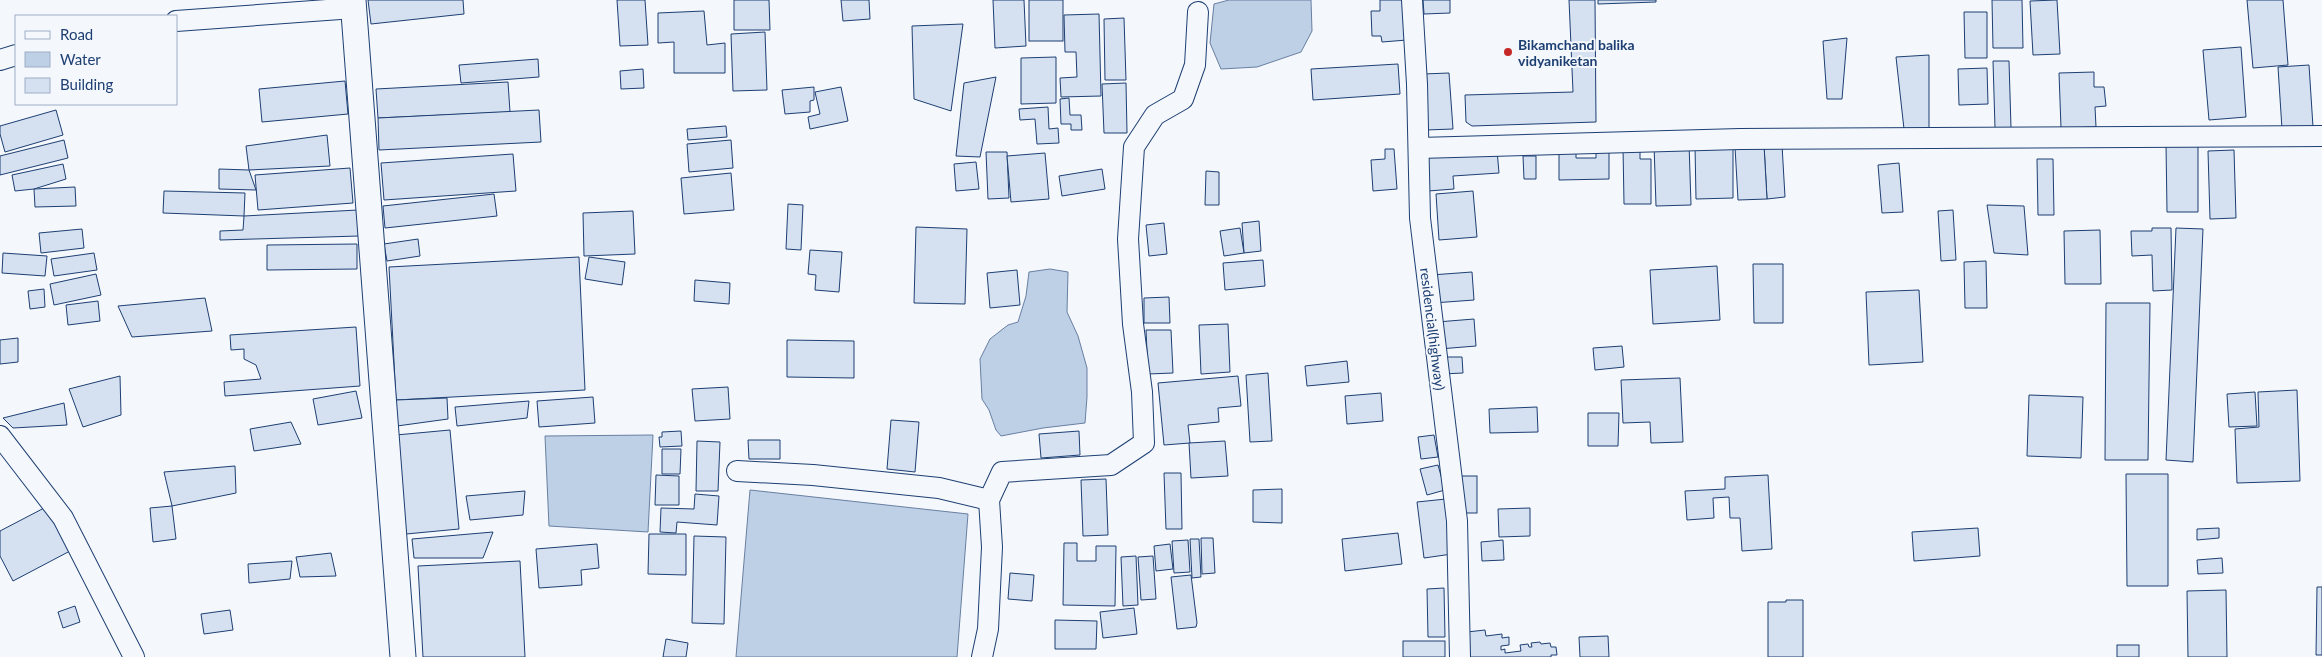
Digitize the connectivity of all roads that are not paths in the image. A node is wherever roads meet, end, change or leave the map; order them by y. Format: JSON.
{"nodes":[{"id":1,"x":1412,"y":0,"type":"edge"},
{"id":2,"x":353,"y":4,"type":"edge"},
{"id":3,"x":1198,"y":12,"type":"dead end"},
{"id":4,"x":178,"y":22,"type":"edge"},
{"id":5,"x":15,"y":55,"type":"edge"},
{"id":6,"x":0,"y":60,"type":"edge"},
{"id":7,"x":2322,"y":136,"type":"edge"},
{"id":8,"x":1418,"y":148,"type":"junction"},
{"id":9,"x":0,"y":436,"type":"edge"},
{"id":10,"x":737,"y":471,"type":"dead end"},
{"id":11,"x":990,"y":500,"type":"junction"},
{"id":12,"x":134,"y":657,"type":"edge"},
{"id":13,"x":403,"y":657,"type":"edge"},
{"id":14,"x":982,"y":657,"type":"edge"},
{"id":15,"x":1460,"y":657,"type":"edge"}],
"edges":[{"from":1,"to":8,"type":"street","name":"residencial(highway)"},
{"from":2,"to":4,"type":"street"},
{"from":2,"to":13,"type":"street"},
{"from":3,"to":11,"type":"street"},
{"from":5,"to":6,"type":"street"},
{"from":7,"to":8,"type":"street"},
{"from":8,"to":15,"type":"street","name":"residencial(highway)"},
{"from":9,"to":12,"type":"street"},
{"from":10,"to":11,"type":"street"},
{"from":11,"to":14,"type":"street"}]}
